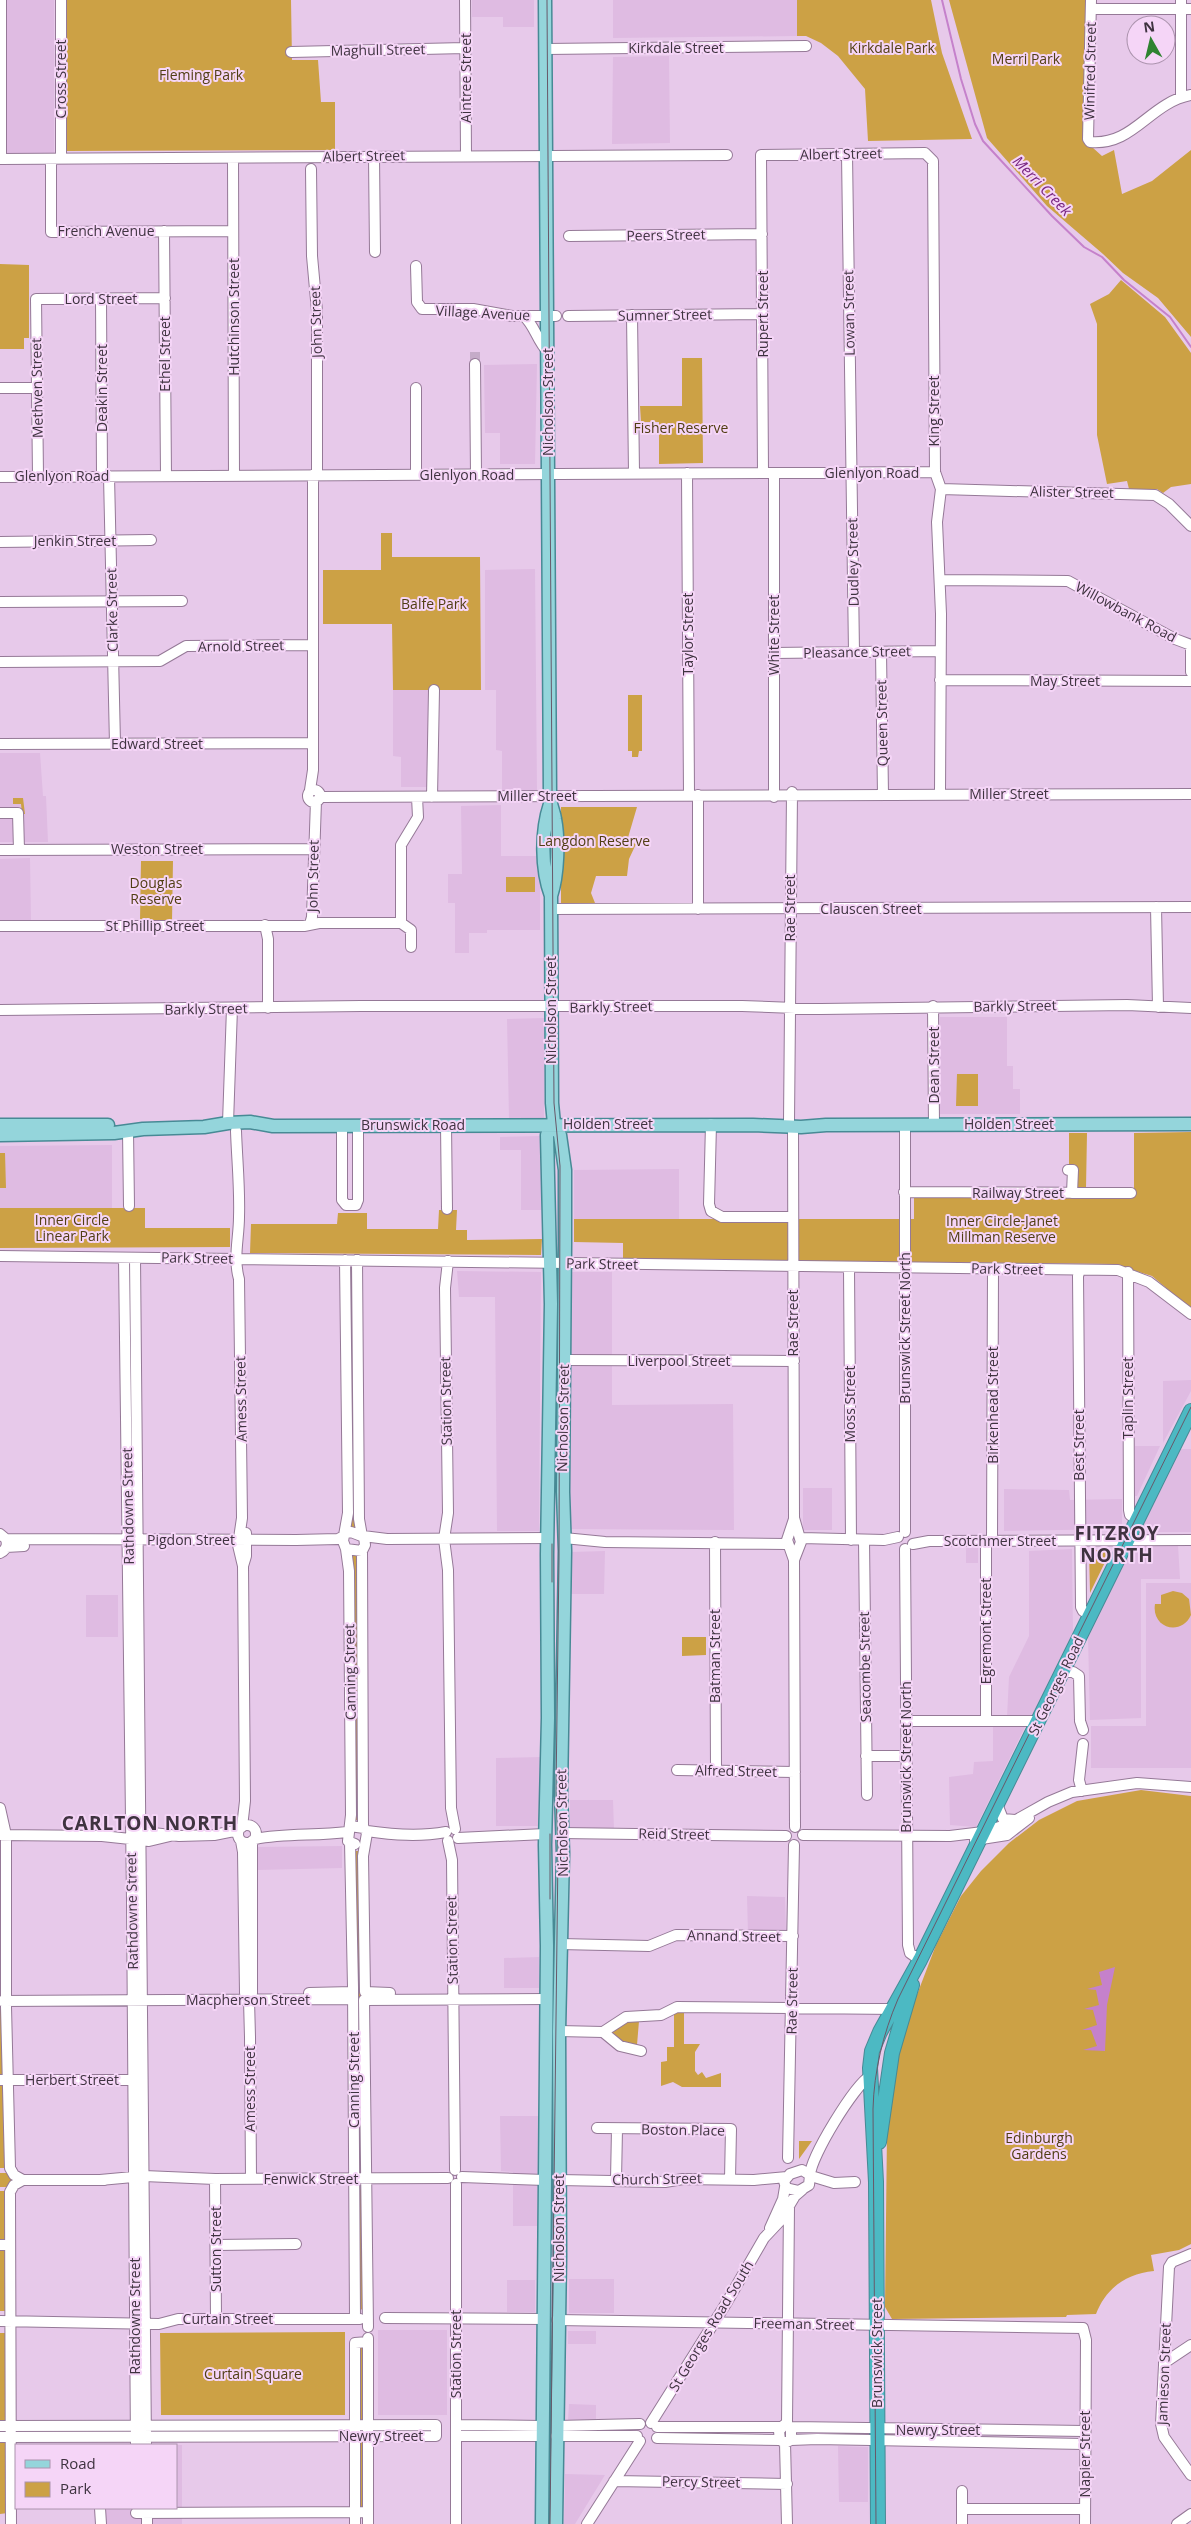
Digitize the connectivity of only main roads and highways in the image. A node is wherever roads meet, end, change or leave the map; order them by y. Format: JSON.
{"nodes":[{"id":1,"x":545,"y":0,"type":"edge"},
{"id":2,"x":554,"y":1124,"type":"junction"},
{"id":3,"x":1191,"y":1124,"type":"edge"},
{"id":4,"x":0,"y":1125,"type":"edge"},
{"id":5,"x":128,"y":1128,"type":"junction"},
{"id":6,"x":0,"y":1135,"type":"edge"},
{"id":7,"x":1191,"y":1411,"type":"edge"},
{"id":8,"x":556,"y":1443,"type":"junction"},
{"id":9,"x":548,"y":1541,"type":"junction"},
{"id":10,"x":564,"y":1541,"type":"junction"},
{"id":11,"x":548,"y":1718,"type":"junction"},
{"id":12,"x":561,"y":1718,"type":"junction"},
{"id":13,"x":562,"y":1833,"type":"junction"},
{"id":14,"x":545,"y":1834,"type":"junction"},
{"id":15,"x":898,"y":2009,"type":"junction"},
{"id":16,"x":872,"y":2051,"type":"joint"},
{"id":17,"x":892,"y":2053,"type":"joint"},
{"id":18,"x":876,"y":2182,"type":"junction"},
{"id":19,"x":543,"y":2499,"type":"junction"},
{"id":20,"x":556,"y":2499,"type":"junction"},
{"id":21,"x":542,"y":2524,"type":"edge"},
{"id":22,"x":556,"y":2524,"type":"edge"},
{"id":23,"x":878,"y":2524,"type":"edge"}],
"edges":[{"from":1,"to":2,"type":"main road","name":"Nicholson Street"},
{"from":2,"to":3,"type":"main road","name":"Holden Street"},
{"from":2,"to":5,"type":"main road","name":"Brunswick Road"},
{"from":2,"to":8,"type":"main road","name":"Nicholson Street"},
{"from":2,"to":8,"type":"main road","name":"Nicholson Street"},
{"from":4,"to":5,"type":"main road","name":"Brunswick Road"},
{"from":5,"to":6,"type":"main road","name":"Brunswick Road"},
{"from":7,"to":15,"type":"highway","name":"St Georges Road"},
{"from":8,"to":9,"type":"main road","name":"Nicholson Street"},
{"from":8,"to":10,"type":"main road","name":"Nicholson Street"},
{"from":9,"to":10,"type":"main road"},
{"from":9,"to":11,"type":"main road","name":"Nicholson Street"},
{"from":10,"to":12,"type":"main road","name":"Nicholson Street"},
{"from":11,"to":12,"type":"main road"},
{"from":11,"to":14,"type":"main road","name":"Nicholson Street"},
{"from":12,"to":13,"type":"main road","name":"Nicholson Street"},
{"from":13,"to":14,"type":"main road"},
{"from":13,"to":20,"type":"main road","name":"Nicholson Street"},
{"from":14,"to":19,"type":"main road","name":"Nicholson Street"},
{"from":15,"to":16,"type":"highway","name":"St Georges Road"},
{"from":15,"to":17,"type":"highway","name":"St Georges Road"},
{"from":16,"to":18,"type":"highway","name":"Brunswick Street"},
{"from":17,"to":18,"type":"highway","name":"Brunswick Street"},
{"from":18,"to":23,"type":"highway","name":"Brunswick Street"},
{"from":19,"to":20,"type":"main road"},
{"from":19,"to":21,"type":"main road","name":"Nicholson Street"},
{"from":20,"to":22,"type":"main road","name":"Nicholson Street"}]}
